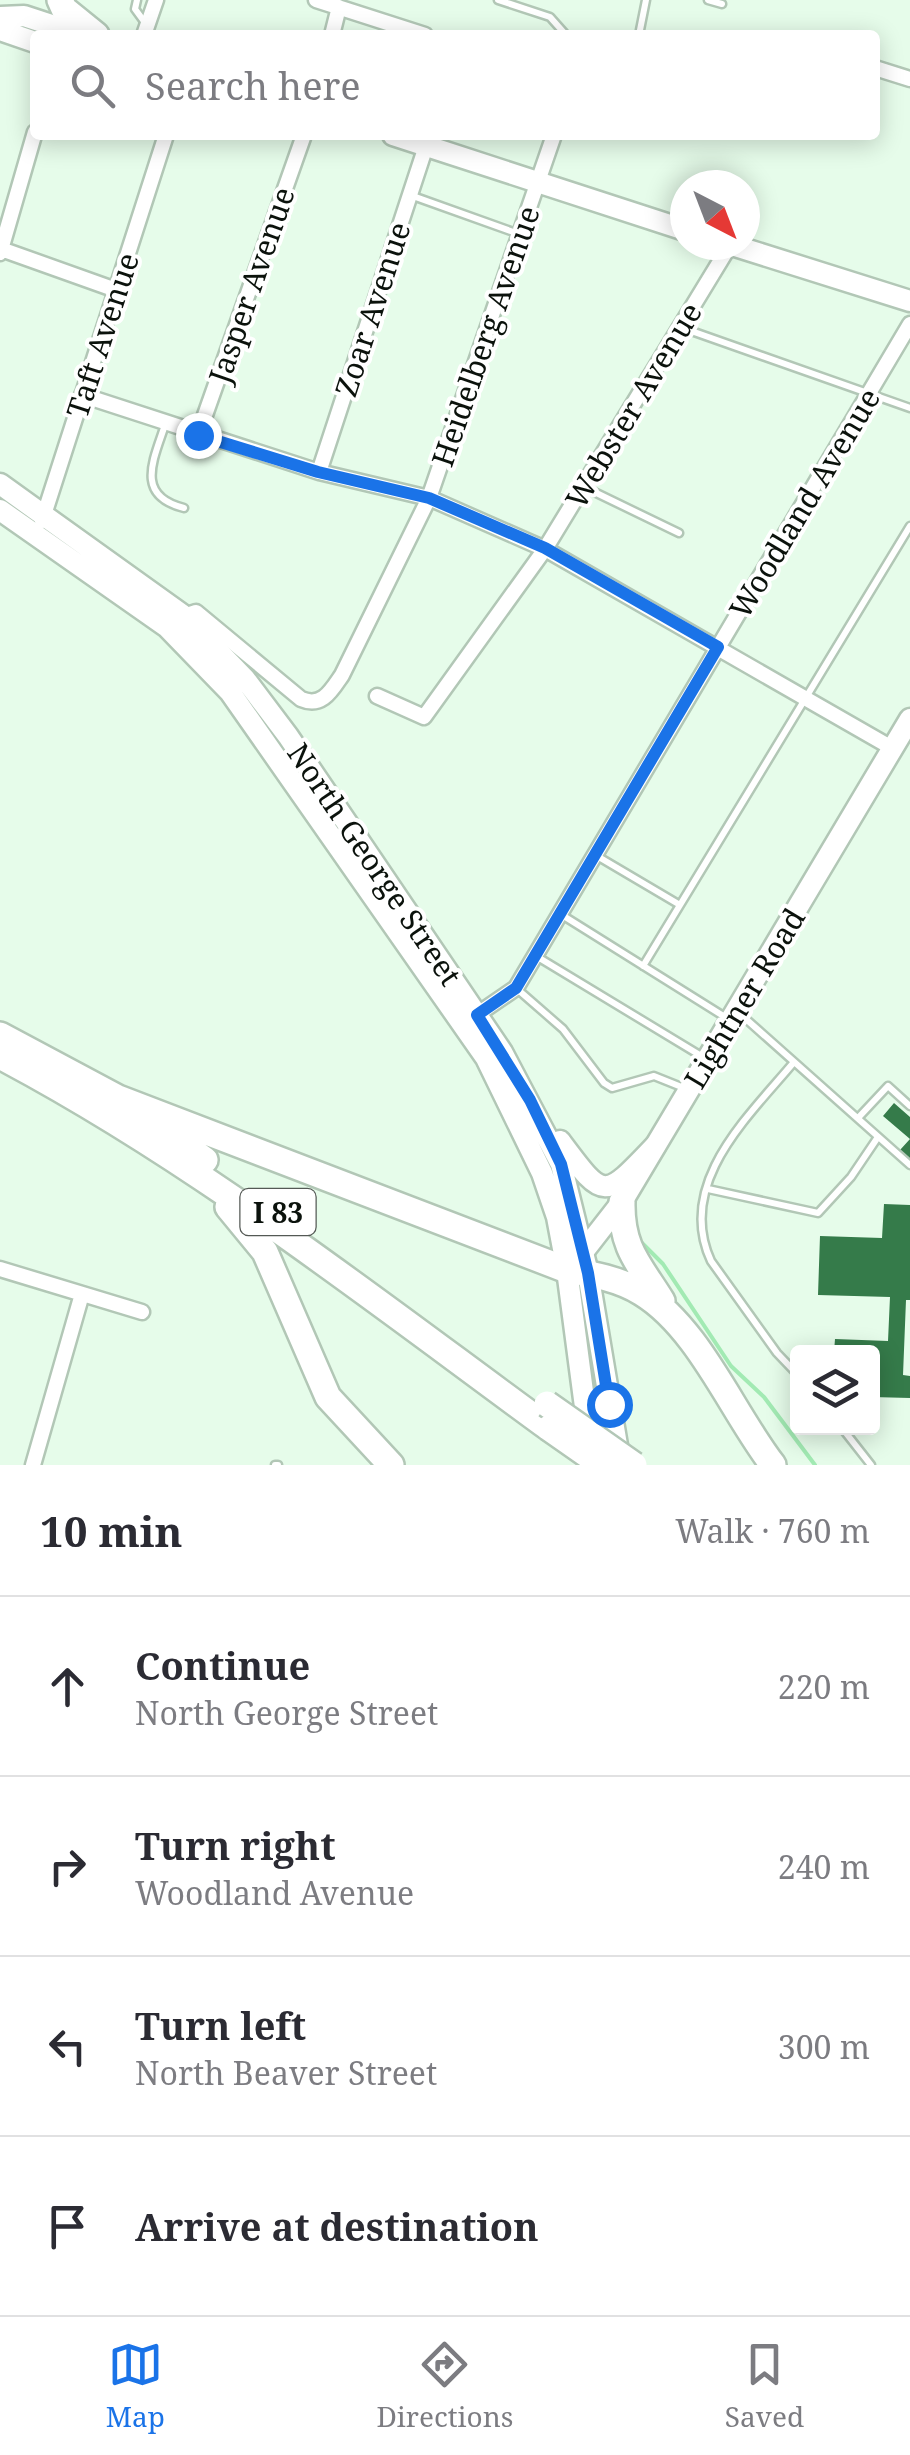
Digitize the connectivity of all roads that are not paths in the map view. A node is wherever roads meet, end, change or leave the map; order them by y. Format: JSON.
{"nodes":[{"id":1,"x":60,"y":0,"type":"edge"},
{"id":2,"x":156,"y":0,"type":"edge"},
{"id":3,"x":316,"y":0,"type":"edge"},
{"id":4,"x":498,"y":0,"type":"edge"},
{"id":5,"x":646,"y":0,"type":"edge"},
{"id":6,"x":708,"y":0,"type":"edge"},
{"id":7,"x":135,"y":1,"type":"edge"},
{"id":8,"x":722,"y":4,"type":"dead end"},
{"id":9,"x":339,"y":7,"type":"junction"},
{"id":10,"x":0,"y":17,"type":"edge"},
{"id":11,"x":0,"y":30,"type":"edge"},
{"id":12,"x":67,"y":30,"type":"edge"},
{"id":13,"x":90,"y":30,"type":"edge"},
{"id":14,"x":146,"y":30,"type":"edge"},
{"id":15,"x":333,"y":30,"type":"edge"},
{"id":16,"x":410,"y":30,"type":"edge"},
{"id":17,"x":562,"y":30,"type":"edge"},
{"id":18,"x":641,"y":30,"type":"edge"},
{"id":19,"x":30,"y":40,"type":"edge"},
{"id":20,"x":880,"y":70,"type":"edge"},
{"id":21,"x":910,"y":79,"type":"edge"},
{"id":22,"x":33,"y":140,"type":"edge"},
{"id":23,"x":164,"y":140,"type":"edge"},
{"id":24,"x":302,"y":140,"type":"edge"},
{"id":25,"x":408,"y":140,"type":"edge"},
{"id":26,"x":552,"y":140,"type":"edge"},
{"id":27,"x":426,"y":146,"type":"junction"},
{"id":28,"x":538,"y":182,"type":"junction"},
{"id":29,"x":410,"y":195,"type":"junction"},
{"id":30,"x":670,"y":225,"type":"edge"},
{"id":31,"x":520,"y":235,"type":"junction"},
{"id":32,"x":0,"y":251,"type":"edge"},
{"id":33,"x":760,"y":254,"type":"edge"},
{"id":34,"x":722,"y":260,"type":"edge"},
{"id":35,"x":116,"y":290,"type":"junction"},
{"id":36,"x":910,"y":301,"type":"edge"},
{"id":37,"x":910,"y":324,"type":"edge"},
{"id":38,"x":680,"y":327,"type":"junction"},
{"id":39,"x":868,"y":394,"type":"junction"},
{"id":40,"x":82,"y":395,"type":"junction"},
{"id":41,"x":910,"y":408,"type":"edge"},
{"id":42,"x":166,"y":424,"type":"junction"},
{"id":43,"x":198,"y":435,"type":"junction"},
{"id":44,"x":318,"y":472,"type":"junction"},
{"id":45,"x":0,"y":484,"type":"edge"},
{"id":46,"x":583,"y":486,"type":"junction"},
{"id":47,"x":429,"y":498,"type":"junction"},
{"id":48,"x":184,"y":508,"type":"dead end"},
{"id":49,"x":0,"y":510,"type":"edge"},
{"id":50,"x":45,"y":515,"type":"junction"},
{"id":51,"x":910,"y":526,"type":"edge"},
{"id":52,"x":679,"y":533,"type":"dead end"},
{"id":53,"x":35,"y":535,"type":"junction"},
{"id":54,"x":545,"y":548,"type":"junction"},
{"id":55,"x":184,"y":616,"type":"junction"},
{"id":56,"x":718,"y":647,"type":"junction"},
{"id":57,"x":377,"y":696,"type":"dead end"},
{"id":58,"x":806,"y":698,"type":"junction"},
{"id":59,"x":910,"y":719,"type":"edge"},
{"id":60,"x":897,"y":750,"type":"junction"},
{"id":61,"x":596,"y":856,"type":"junction"},
{"id":62,"x":680,"y":905,"type":"junction"},
{"id":63,"x":561,"y":914,"type":"junction"},
{"id":64,"x":536,"y":956,"type":"junction"},
{"id":65,"x":643,"y":966,"type":"junction"},
{"id":66,"x":516,"y":988,"type":"junction"},
{"id":67,"x":734,"y":1016,"type":"junction"},
{"id":68,"x":470,"y":1019,"type":"junction"},
{"id":69,"x":0,"y":1035,"type":"edge"},
{"id":70,"x":0,"y":1056,"type":"edge"},
{"id":71,"x":708,"y":1060,"type":"junction"},
{"id":72,"x":794,"y":1062,"type":"junction"},
{"id":73,"x":690,"y":1090,"type":"junction"},
{"id":74,"x":118,"y":1098,"type":"junction"},
{"id":75,"x":530,"y":1100,"type":"junction"},
{"id":76,"x":910,"y":1106,"type":"edge"},
{"id":77,"x":858,"y":1118,"type":"junction"},
{"id":78,"x":878,"y":1136,"type":"junction"},
{"id":79,"x":656,"y":1146,"type":"junction"},
{"id":80,"x":910,"y":1165,"type":"edge"},
{"id":81,"x":206,"y":1180,"type":"junction"},
{"id":82,"x":708,"y":1188,"type":"junction"},
{"id":83,"x":622,"y":1202,"type":"junction"},
{"id":84,"x":579,"y":1266,"type":"junction"},
{"id":85,"x":0,"y":1269,"type":"edge"},
{"id":86,"x":82,"y":1294,"type":"junction"},
{"id":87,"x":142,"y":1312,"type":"dead end"},
{"id":88,"x":673,"y":1318,"type":"junction"},
{"id":89,"x":790,"y":1367,"type":"edge"},
{"id":90,"x":548,"y":1416,"type":"junction"},
{"id":91,"x":847,"y":1435,"type":"edge"},
{"id":92,"x":32,"y":1465,"type":"edge"},
{"id":93,"x":391,"y":1465,"type":"edge"},
{"id":94,"x":601,"y":1465,"type":"edge"},
{"id":95,"x":620,"y":1465,"type":"edge"},
{"id":96,"x":634,"y":1465,"type":"edge"},
{"id":97,"x":772,"y":1465,"type":"edge"},
{"id":98,"x":871,"y":1465,"type":"edge"}],
"edges":[{"from":1,"to":13,"type":"highway"},
{"from":2,"to":14,"type":"street"},
{"from":3,"to":9,"type":"street"},
{"from":4,"to":17,"type":"lane"},
{"from":5,"to":18,"type":"lane"},
{"from":6,"to":8,"type":"lane"},
{"from":7,"to":14,"type":"lane"},
{"from":9,"to":15,"type":"street"},
{"from":9,"to":16,"type":"street"},
{"from":10,"to":12,"type":"main road"},
{"from":11,"to":19,"type":"main road"},
{"from":20,"to":21,"type":"street"},
{"from":22,"to":32,"type":"street"},
{"from":23,"to":35,"type":"street","name":"Taft Avenue"},
{"from":24,"to":43,"type":"street","name":"Jasper Avenue"},
{"from":25,"to":27,"type":"main road"},
{"from":26,"to":28,"type":"street","name":"Heidelberg Avenue"},
{"from":27,"to":28,"type":"main road"},
{"from":27,"to":29,"type":"street","name":"Zoar Avenue"},
{"from":28,"to":30,"type":"main road"},
{"from":28,"to":31,"type":"street","name":"Heidelberg Avenue"},
{"from":29,"to":31,"type":"lane"},
{"from":29,"to":44,"type":"street","name":"Zoar Avenue"},
{"from":31,"to":47,"type":"street","name":"Heidelberg Avenue"},
{"from":32,"to":35,"type":"street"},
{"from":33,"to":36,"type":"main road"},
{"from":34,"to":38,"type":"street","name":"Webster Avenue"},
{"from":35,"to":40,"type":"street","name":"Taft Avenue"},
{"from":37,"to":39,"type":"street","name":"Woodland Avenue"},
{"from":38,"to":39,"type":"lane"},
{"from":38,"to":46,"type":"street","name":"Webster Avenue"},
{"from":39,"to":41,"type":"lane"},
{"from":39,"to":56,"type":"street","name":"Woodland Avenue"},
{"from":40,"to":42,"type":"street"},
{"from":40,"to":50,"type":"street","name":"Taft Avenue"},
{"from":42,"to":43,"type":"street"},
{"from":42,"to":48,"type":"lane"},
{"from":43,"to":44,"type":"street"},
{"from":44,"to":47,"type":"street"},
{"from":45,"to":50,"type":"main road","name":"North George Street"},
{"from":46,"to":52,"type":"lane"},
{"from":46,"to":54,"type":"street","name":"Webster Avenue"},
{"from":47,"to":54,"type":"street"},
{"from":47,"to":55,"type":"street","name":"Heidelberg Avenue"},
{"from":49,"to":53,"type":"main road","name":"North George Street"},
{"from":50,"to":53,"type":"street","name":"Taft Avenue"},
{"from":50,"to":55,"type":"main road","name":"North George Street"},
{"from":51,"to":58,"type":"lane"},
{"from":53,"to":68,"type":"main road","name":"North George Street"},
{"from":54,"to":56,"type":"street"},
{"from":54,"to":57,"type":"street","name":"Webster Avenue"},
{"from":55,"to":68,"type":"main road","name":"North George Street"},
{"from":56,"to":58,"type":"street"},
{"from":56,"to":61,"type":"street","name":"Woodland Avenue"},
{"from":58,"to":60,"type":"street"},
{"from":58,"to":62,"type":"lane"},
{"from":59,"to":60,"type":"main road","name":"Lightner Road"},
{"from":60,"to":67,"type":"main road","name":"Lightner Road"},
{"from":61,"to":62,"type":"lane"},
{"from":61,"to":63,"type":"street","name":"Woodland Avenue"},
{"from":62,"to":65,"type":"lane"},
{"from":63,"to":64,"type":"street","name":"Woodland Avenue"},
{"from":63,"to":65,"type":"lane"},
{"from":64,"to":66,"type":"street","name":"Woodland Avenue"},
{"from":64,"to":71,"type":"lane"},
{"from":65,"to":67,"type":"lane"},
{"from":66,"to":68,"type":"street","name":"Woodland Avenue"},
{"from":66,"to":73,"type":"lane"},
{"from":67,"to":71,"type":"main road","name":"Lightner Road"},
{"from":67,"to":72,"type":"lane"},
{"from":68,"to":75,"type":"main road","name":"North George Street"},
{"from":68,"to":84,"type":"main road","name":"North George Street"},
{"from":69,"to":74,"type":"highway","number":"I 83"},
{"from":70,"to":81,"type":"highway","number":"I 83"},
{"from":71,"to":73,"type":"main road","name":"Lightner Road"},
{"from":72,"to":77,"type":"lane"},
{"from":72,"to":82,"type":"lane"},
{"from":73,"to":79,"type":"main road","name":"Lightner Road"},
{"from":74,"to":84,"type":"highway"},
{"from":74,"to":90,"type":"highway","number":"I 83"},
{"from":75,"to":79,"type":"main road"},
{"from":75,"to":84,"type":"main road","name":"North George Street"},
{"from":76,"to":77,"type":"lane"},
{"from":77,"to":78,"type":"lane"},
{"from":78,"to":80,"type":"lane"},
{"from":78,"to":82,"type":"lane"},
{"from":79,"to":83,"type":"main road","name":"Lightner Road"},
{"from":81,"to":90,"type":"highway","number":"I 83"},
{"from":81,"to":93,"type":"highway"},
{"from":82,"to":89,"type":"lane"},
{"from":83,"to":84,"type":"main road","name":"Lightner Road"},
{"from":83,"to":88,"type":"highway"},
{"from":84,"to":88,"type":"highway"},
{"from":84,"to":94,"type":"main road","name":"North George Street"},
{"from":84,"to":95,"type":"main road","name":"North George Street"},
{"from":85,"to":86,"type":"street"},
{"from":86,"to":87,"type":"street"},
{"from":86,"to":92,"type":"street"},
{"from":88,"to":97,"type":"highway"},
{"from":90,"to":94,"type":"highway","number":"I 83","bridge":true},
{"from":90,"to":96,"type":"highway","number":"I 83","bridge":true},
{"from":91,"to":98,"type":"lane"}]}
